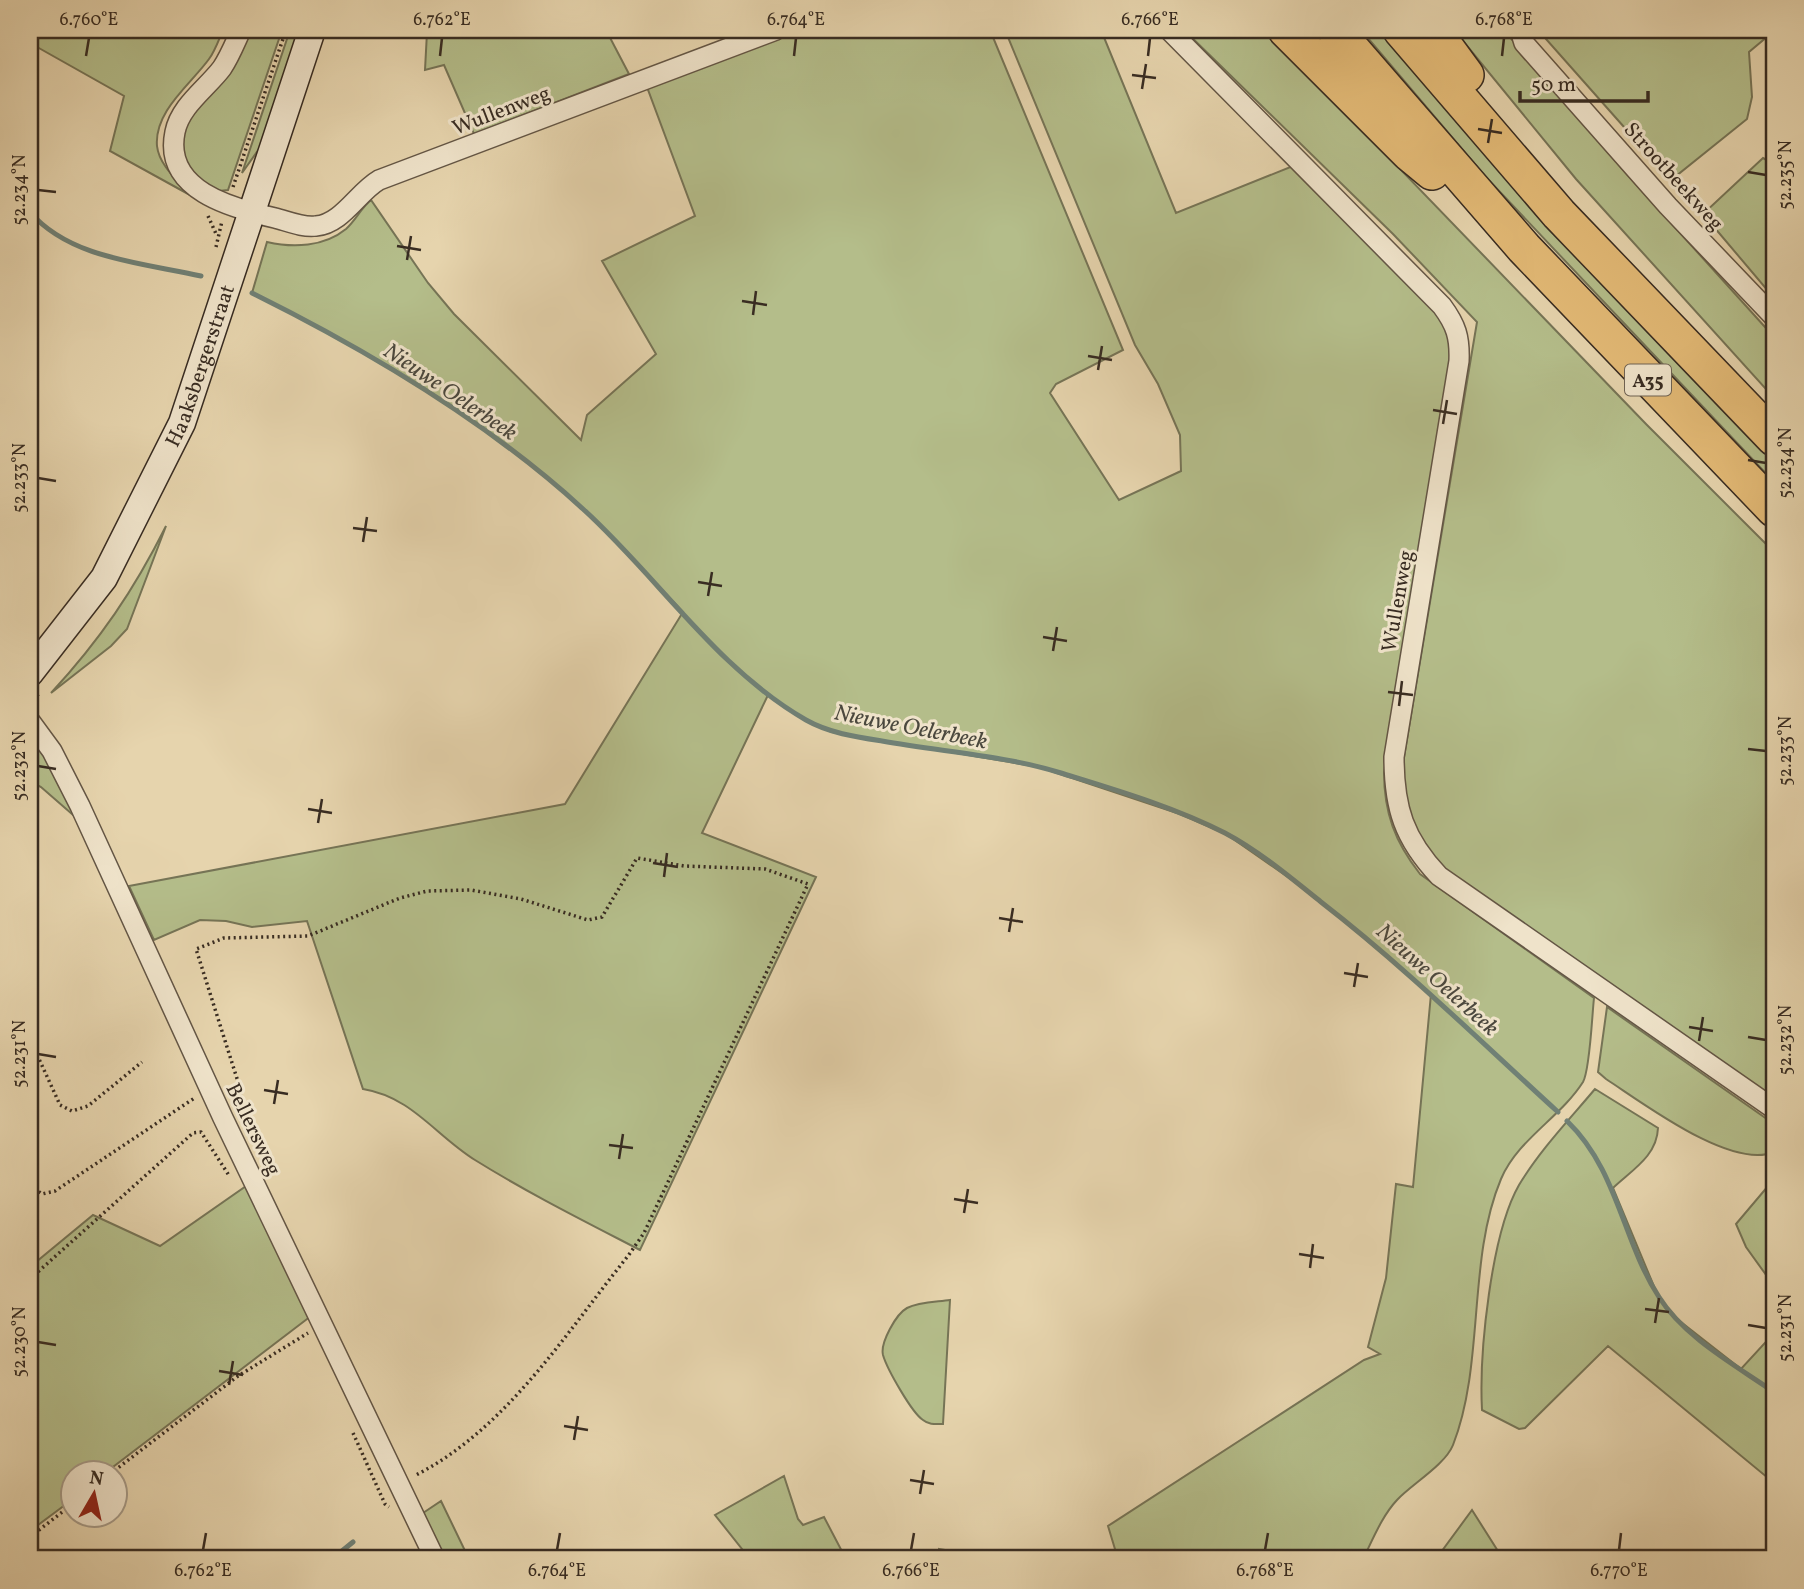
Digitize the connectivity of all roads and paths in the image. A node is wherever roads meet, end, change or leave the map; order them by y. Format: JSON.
{"nodes":[{"id":1,"x":240,"y":30,"type":"edge"},
{"id":2,"x":286,"y":30,"type":"edge"},
{"id":3,"x":312,"y":30,"type":"edge"},
{"id":4,"x":776,"y":30,"type":"edge"},
{"id":5,"x":1169,"y":30,"type":"edge"},
{"id":6,"x":1286,"y":30,"type":"edge"},
{"id":7,"x":1335,"y":30,"type":"edge"},
{"id":8,"x":1401,"y":30,"type":"edge"},
{"id":9,"x":1433,"y":30,"type":"edge"},
{"id":10,"x":1520,"y":30,"type":"edge"},
{"id":11,"x":240,"y":208,"type":"junction"},
{"id":12,"x":1559,"y":214,"type":"junction"},
{"id":13,"x":1524,"y":248,"type":"junction"},
{"id":14,"x":214,"y":259,"type":"dead end"},
{"id":15,"x":1774,"y":317,"type":"edge"},
{"id":16,"x":1774,"y":438,"type":"edge"},
{"id":17,"x":1774,"y":509,"type":"edge"},
{"id":18,"x":30,"y":673,"type":"edge"},
{"id":19,"x":30,"y":721,"type":"edge"},
{"id":20,"x":30,"y":1055,"type":"edge"},
{"id":21,"x":142,"y":1062,"type":"dead end"},
{"id":22,"x":209,"y":1087,"type":"junction"},
{"id":23,"x":1774,"y":1109,"type":"edge"},
{"id":24,"x":223,"y":1118,"type":"junction"},
{"id":25,"x":232,"y":1181,"type":"dead end"},
{"id":26,"x":30,"y":1185,"type":"edge"},
{"id":27,"x":30,"y":1279,"type":"edge"},
{"id":28,"x":303,"y":1321,"type":"dead end"},
{"id":29,"x":316,"y":1329,"type":"junction"},
{"id":30,"x":348,"y":1423,"type":"dead end"},
{"id":31,"x":128,"y":1460,"type":"edge"},
{"id":32,"x":403,"y":1491,"type":"junction"},
{"id":33,"x":60,"y":1514,"type":"edge"},
{"id":34,"x":30,"y":1537,"type":"edge"},
{"id":35,"x":435,"y":1559,"type":"edge"}],
"edges":[{"from":1,"to":11,"type":"street","name":"Wullenweg"},
{"from":2,"to":11,"type":"path","name":"Haaksbergerstraat"},
{"from":3,"to":11,"type":"main road","name":"Haaksbergerstraat"},
{"from":4,"to":11,"type":"street","name":"Wullenweg"},
{"from":5,"to":23,"type":"street","name":"Wullenweg"},
{"from":6,"to":13,"type":"highway","number":"A35"},
{"from":7,"to":13,"type":"highway","number":"A35"},
{"from":8,"to":12,"type":"highway","number":"A35"},
{"from":9,"to":12,"type":"highway","number":"A35"},
{"from":10,"to":15,"type":"street","name":"Strootbeekweg"},
{"from":11,"to":14,"type":"path","name":"Haaksbergerstraat"},
{"from":11,"to":18,"type":"main road","name":"Haaksbergerstraat"},
{"from":12,"to":16,"type":"highway","number":"A35"},
{"from":13,"to":17,"type":"highway","number":"A35"},
{"from":19,"to":22,"type":"street","name":"Bellersweg"},
{"from":20,"to":21,"type":"path"},
{"from":22,"to":24,"type":"street","name":"Bellersweg"},
{"from":22,"to":26,"type":"path"},
{"from":24,"to":29,"type":"street","name":"Bellersweg"},
{"from":24,"to":32,"type":"path"},
{"from":25,"to":27,"type":"path"},
{"from":28,"to":29,"type":"path"},
{"from":29,"to":31,"type":"path"},
{"from":29,"to":32,"type":"street","name":"Bellersweg"},
{"from":30,"to":32,"type":"path"},
{"from":32,"to":35,"type":"street","name":"Bellersweg"},
{"from":33,"to":34,"type":"path"}]}
